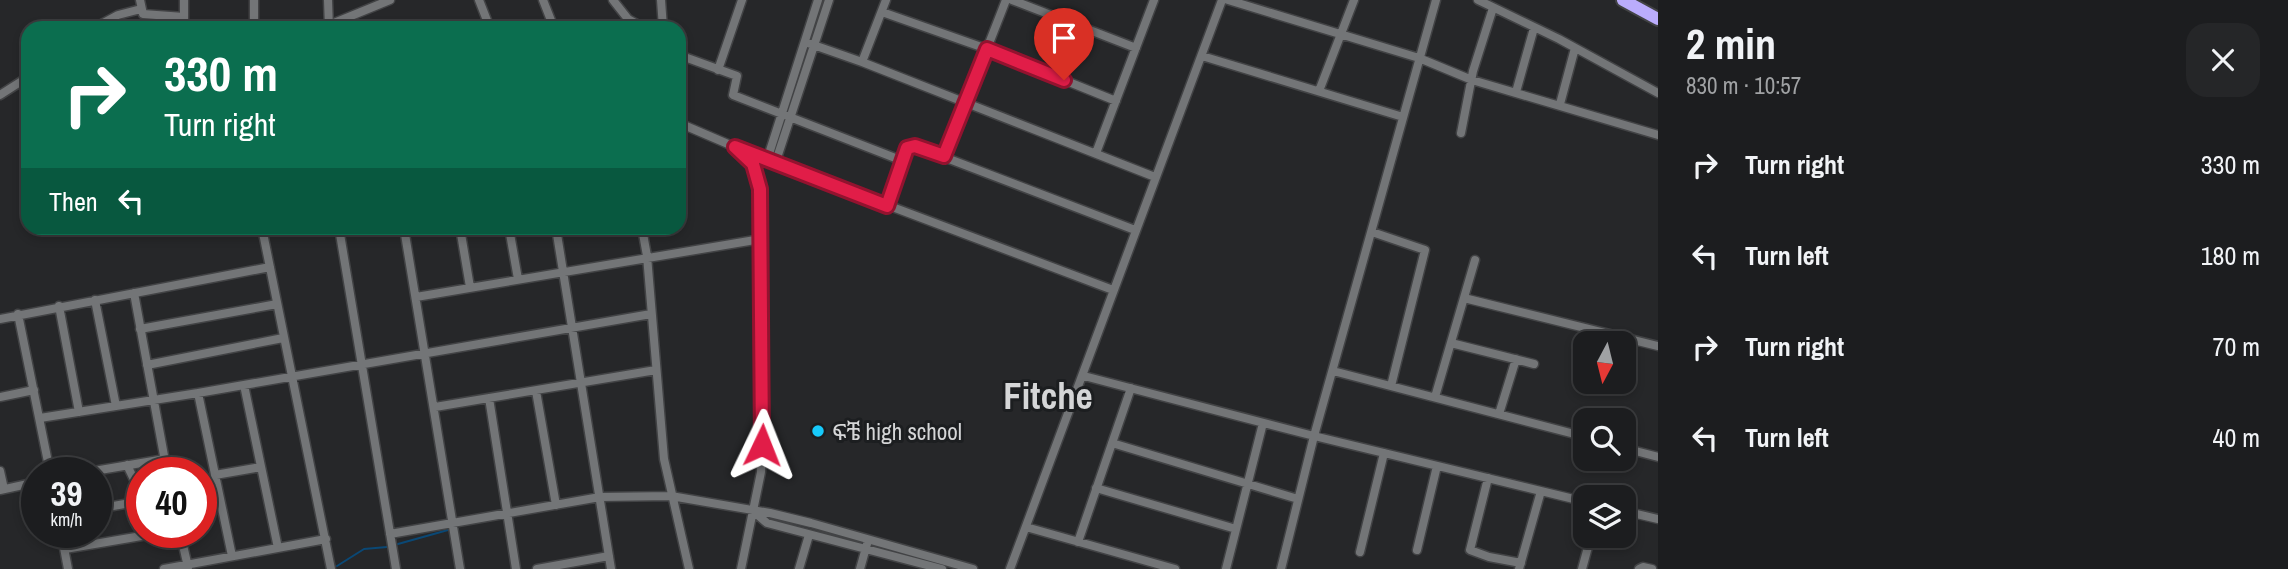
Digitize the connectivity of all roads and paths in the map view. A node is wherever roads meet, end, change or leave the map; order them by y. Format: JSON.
{"nodes":[{"id":1,"x":184,"y":0,"type":"edge"},
{"id":2,"x":254,"y":0,"type":"edge"},
{"id":3,"x":328,"y":0,"type":"edge"},
{"id":4,"x":390,"y":0,"type":"edge"},
{"id":5,"x":479,"y":0,"type":"edge"},
{"id":6,"x":543,"y":0,"type":"edge"},
{"id":7,"x":613,"y":0,"type":"edge"},
{"id":8,"x":661,"y":0,"type":"edge"},
{"id":9,"x":741,"y":0,"type":"edge"},
{"id":10,"x":818,"y":0,"type":"edge"},
{"id":11,"x":829,"y":0,"type":"edge"},
{"id":12,"x":886,"y":0,"type":"edge"},
{"id":13,"x":1006,"y":0,"type":"edge"},
{"id":14,"x":1012,"y":0,"type":"edge"},
{"id":15,"x":1154,"y":0,"type":"edge"},
{"id":16,"x":1222,"y":0,"type":"edge"},
{"id":17,"x":1228,"y":0,"type":"edge"},
{"id":18,"x":1354,"y":0,"type":"edge"},
{"id":19,"x":1436,"y":0,"type":"edge"},
{"id":20,"x":1478,"y":0,"type":"edge"},
{"id":21,"x":1623,"y":0,"type":"edge"},
{"id":22,"x":141,"y":5,"type":"edge"},
{"id":23,"x":1493,"y":8,"type":"junction"},
{"id":24,"x":882,"y":12,"type":"junction"},
{"id":25,"x":184,"y":17,"type":"junction"},
{"id":26,"x":1658,"y":19,"type":"edge"},
{"id":27,"x":107,"y":21,"type":"edge"},
{"id":28,"x":184,"y":21,"type":"edge"},
{"id":29,"x":254,"y":21,"type":"edge"},
{"id":30,"x":329,"y":21,"type":"edge"},
{"id":31,"x":343,"y":21,"type":"edge"},
{"id":32,"x":487,"y":21,"type":"edge"},
{"id":33,"x":551,"y":21,"type":"edge"},
{"id":34,"x":632,"y":21,"type":"edge"},
{"id":35,"x":662,"y":21,"type":"edge"},
{"id":36,"x":1534,"y":28,"type":"junction"},
{"id":37,"x":1342,"y":34,"type":"junction"},
{"id":38,"x":805,"y":42,"type":"junction"},
{"id":39,"x":814,"y":45,"type":"junction"},
{"id":40,"x":1136,"y":48,"type":"junction"},
{"id":41,"x":1575,"y":48,"type":"junction"},
{"id":42,"x":987,"y":49,"type":"junction"},
{"id":43,"x":1202,"y":55,"type":"junction"},
{"id":44,"x":686,"y":58,"type":"edge"},
{"id":45,"x":1419,"y":58,"type":"junction"},
{"id":46,"x":862,"y":62,"type":"junction"},
{"id":47,"x":718,"y":69,"type":"junction"},
{"id":48,"x":1472,"y":80,"type":"junction"},
{"id":49,"x":21,"y":82,"type":"edge"},
{"id":50,"x":1319,"y":91,"type":"junction"},
{"id":51,"x":1516,"y":92,"type":"junction"},
{"id":52,"x":1658,"y":93,"type":"edge"},
{"id":53,"x":0,"y":95,"type":"edge"},
{"id":54,"x":1116,"y":101,"type":"junction"},
{"id":55,"x":965,"y":102,"type":"junction"},
{"id":56,"x":1560,"y":104,"type":"junction"},
{"id":57,"x":786,"y":115,"type":"junction"},
{"id":58,"x":1403,"y":117,"type":"junction"},
{"id":59,"x":686,"y":126,"type":"edge"},
{"id":60,"x":1461,"y":133,"type":"dead end"},
{"id":61,"x":1658,"y":135,"type":"edge"},
{"id":62,"x":735,"y":147,"type":"junction"},
{"id":63,"x":1096,"y":153,"type":"junction"},
{"id":64,"x":944,"y":156,"type":"junction"},
{"id":65,"x":903,"y":161,"type":"junction"},
{"id":66,"x":771,"y":162,"type":"junction"},
{"id":67,"x":1155,"y":177,"type":"junction"},
{"id":68,"x":887,"y":206,"type":"junction"},
{"id":69,"x":1135,"y":230,"type":"junction"},
{"id":70,"x":1371,"y":232,"type":"junction"},
{"id":71,"x":263,"y":235,"type":"edge"},
{"id":72,"x":340,"y":235,"type":"edge"},
{"id":73,"x":405,"y":235,"type":"edge"},
{"id":74,"x":461,"y":235,"type":"edge"},
{"id":75,"x":510,"y":235,"type":"edge"},
{"id":76,"x":557,"y":235,"type":"edge"},
{"id":77,"x":643,"y":235,"type":"edge"},
{"id":78,"x":761,"y":239,"type":"junction"},
{"id":79,"x":647,"y":256,"type":"junction"},
{"id":80,"x":1475,"y":260,"type":"dead end"},
{"id":81,"x":270,"y":267,"type":"junction"},
{"id":82,"x":563,"y":271,"type":"junction"},
{"id":83,"x":518,"y":279,"type":"junction"},
{"id":84,"x":470,"y":287,"type":"junction"},
{"id":85,"x":1113,"y":290,"type":"junction"},
{"id":86,"x":134,"y":293,"type":"junction"},
{"id":87,"x":416,"y":297,"type":"junction"},
{"id":88,"x":1464,"y":298,"type":"junction"},
{"id":89,"x":95,"y":300,"type":"junction"},
{"id":90,"x":277,"y":304,"type":"junction"},
{"id":91,"x":60,"y":306,"type":"junction"},
{"id":92,"x":18,"y":314,"type":"junction"},
{"id":93,"x":652,"y":314,"type":"junction"},
{"id":94,"x":0,"y":319,"type":"edge"},
{"id":95,"x":571,"y":327,"type":"junction"},
{"id":96,"x":140,"y":329,"type":"junction"},
{"id":97,"x":283,"y":338,"type":"junction"},
{"id":98,"x":1451,"y":343,"type":"junction"},
{"id":99,"x":1658,"y":346,"type":"edge"},
{"id":100,"x":426,"y":352,"type":"junction"},
{"id":101,"x":1516,"y":359,"type":"junction"},
{"id":102,"x":1534,"y":364,"type":"dead end"},
{"id":103,"x":147,"y":365,"type":"junction"},
{"id":104,"x":362,"y":365,"type":"junction"},
{"id":105,"x":656,"y":370,"type":"junction"},
{"id":106,"x":1333,"y":371,"type":"junction"},
{"id":107,"x":290,"y":376,"type":"junction"},
{"id":108,"x":1084,"y":376,"type":"junction"},
{"id":109,"x":582,"y":384,"type":"junction"},
{"id":110,"x":244,"y":385,"type":"junction"},
{"id":111,"x":1391,"y":386,"type":"junction"},
{"id":112,"x":1131,"y":388,"type":"junction"},
{"id":113,"x":34,"y":390,"type":"junction"},
{"id":114,"x":536,"y":391,"type":"junction"},
{"id":115,"x":198,"y":393,"type":"junction"},
{"id":116,"x":0,"y":397,"type":"edge"},
{"id":117,"x":1435,"y":397,"type":"junction"},
{"id":118,"x":489,"y":398,"type":"junction"},
{"id":119,"x":153,"y":400,"type":"junction"},
{"id":120,"x":116,"y":406,"type":"junction"},
{"id":121,"x":435,"y":407,"type":"junction"},
{"id":122,"x":79,"y":412,"type":"junction"},
{"id":123,"x":1499,"y":414,"type":"junction"},
{"id":124,"x":40,"y":418,"type":"junction"},
{"id":125,"x":1263,"y":423,"type":"junction"},
{"id":126,"x":1573,"y":434,"type":"edge"},
{"id":127,"x":1314,"y":436,"type":"junction"},
{"id":128,"x":1112,"y":443,"type":"junction"},
{"id":129,"x":1636,"y":451,"type":"edge"},
{"id":130,"x":1384,"y":453,"type":"junction"},
{"id":131,"x":47,"y":457,"type":"edge"},
{"id":132,"x":165,"y":457,"type":"edge"},
{"id":133,"x":211,"y":457,"type":"edge"},
{"id":134,"x":1658,"y":457,"type":"edge"},
{"id":135,"x":1437,"y":466,"type":"junction"},
{"id":136,"x":261,"y":467,"type":"junction"},
{"id":137,"x":0,"y":471,"type":"edge"},
{"id":138,"x":217,"y":475,"type":"edge"},
{"id":139,"x":1488,"y":478,"type":"junction"},
{"id":140,"x":1247,"y":483,"type":"junction"},
{"id":141,"x":21,"y":485,"type":"edge"},
{"id":142,"x":217,"y":485,"type":"edge"},
{"id":143,"x":1096,"y":488,"type":"junction"},
{"id":144,"x":2,"y":489,"type":"edge"},
{"id":145,"x":1541,"y":491,"type":"junction"},
{"id":146,"x":671,"y":496,"type":"junction"},
{"id":147,"x":600,"y":497,"type":"junction"},
{"id":148,"x":1298,"y":499,"type":"junction"},
{"id":149,"x":1573,"y":499,"type":"edge"},
{"id":150,"x":556,"y":505,"type":"junction"},
{"id":151,"x":753,"y":511,"type":"junction"},
{"id":152,"x":507,"y":513,"type":"junction"},
{"id":153,"x":1636,"y":514,"type":"edge"},
{"id":154,"x":1658,"y":519,"type":"edge"},
{"id":155,"x":453,"y":522,"type":"junction"},
{"id":156,"x":1026,"y":527,"type":"junction"},
{"id":157,"x":1236,"y":529,"type":"junction"},
{"id":158,"x":390,"y":534,"type":"junction"},
{"id":159,"x":809,"y":535,"type":"junction"},
{"id":160,"x":869,"y":538,"type":"junction"},
{"id":161,"x":126,"y":539,"type":"edge"},
{"id":162,"x":326,"y":540,"type":"junction"},
{"id":163,"x":1078,"y":542,"type":"junction"},
{"id":164,"x":184,"y":548,"type":"edge"},
{"id":165,"x":278,"y":548,"type":"junction"},
{"id":166,"x":866,"y":548,"type":"junction"},
{"id":167,"x":1588,"y":548,"type":"edge"},
{"id":168,"x":65,"y":550,"type":"joint"},
{"id":169,"x":1417,"y":550,"type":"dead end"},
{"id":170,"x":1360,"y":552,"type":"dead end"},
{"id":171,"x":232,"y":556,"type":"junction"},
{"id":172,"x":609,"y":556,"type":"junction"},
{"id":173,"x":1520,"y":566,"type":"edge"},
{"id":174,"x":188,"y":567,"type":"edge"},
{"id":175,"x":68,"y":569,"type":"edge"},
{"id":176,"x":164,"y":569,"type":"edge"},
{"id":177,"x":331,"y":569,"type":"edge"},
{"id":178,"x":396,"y":569,"type":"edge"},
{"id":179,"x":460,"y":569,"type":"edge"},
{"id":180,"x":516,"y":569,"type":"edge"},
{"id":181,"x":537,"y":569,"type":"edge"},
{"id":182,"x":611,"y":569,"type":"edge"},
{"id":183,"x":689,"y":569,"type":"edge"},
{"id":184,"x":741,"y":569,"type":"edge"},
{"id":185,"x":799,"y":569,"type":"edge"},
{"id":186,"x":860,"y":569,"type":"edge"},
{"id":187,"x":942,"y":569,"type":"edge"},
{"id":188,"x":973,"y":569,"type":"edge"},
{"id":189,"x":1010,"y":569,"type":"edge"},
{"id":190,"x":1175,"y":569,"type":"edge"},
{"id":191,"x":1226,"y":569,"type":"edge"},
{"id":192,"x":1281,"y":569,"type":"edge"},
{"id":193,"x":1582,"y":569,"type":"edge"},
{"id":194,"x":1639,"y":569,"type":"edge"},
{"id":195,"x":1652,"y":569,"type":"edge"}],
"edges":[{"from":1,"to":25,"type":"street"},
{"from":2,"to":29,"type":"street"},
{"from":3,"to":30,"type":"street"},
{"from":4,"to":31,"type":"street"},
{"from":5,"to":32,"type":"street"},
{"from":6,"to":33,"type":"street"},
{"from":7,"to":34,"type":"street"},
{"from":8,"to":35,"type":"street"},
{"from":9,"to":47,"type":"street"},
{"from":10,"to":38,"type":"street"},
{"from":11,"to":39,"type":"street"},
{"from":12,"to":24,"type":"street"},
{"from":13,"to":42,"type":"street"},
{"from":14,"to":40,"type":"street"},
{"from":15,"to":40,"type":"street"},
{"from":16,"to":43,"type":"street"},
{"from":17,"to":37,"type":"street"},
{"from":18,"to":37,"type":"street"},
{"from":19,"to":45,"type":"street"},
{"from":20,"to":23,"type":"street"},
{"from":21,"to":26,"type":"highway"},
{"from":22,"to":25,"type":"street"},
{"from":22,"to":27,"type":"street"},
{"from":23,"to":36,"type":"street"},
{"from":23,"to":48,"type":"street"},
{"from":24,"to":42,"type":"street"},
{"from":24,"to":46,"type":"street"},
{"from":25,"to":28,"type":"street"},
{"from":36,"to":41,"type":"street"},
{"from":36,"to":51,"type":"street"},
{"from":37,"to":45,"type":"street"},
{"from":37,"to":50,"type":"street"},
{"from":38,"to":39,"type":"street"},
{"from":38,"to":57,"type":"street"},
{"from":39,"to":46,"type":"street"},
{"from":39,"to":57,"type":"street"},
{"from":40,"to":54,"type":"street"},
{"from":41,"to":52,"type":"street"},
{"from":41,"to":56,"type":"street"},
{"from":42,"to":54,"type":"street"},
{"from":42,"to":55,"type":"street"},
{"from":43,"to":50,"type":"street"},
{"from":43,"to":67,"type":"street"},
{"from":44,"to":47,"type":"street"},
{"from":45,"to":48,"type":"street"},
{"from":45,"to":58,"type":"street"},
{"from":46,"to":55,"type":"street"},
{"from":47,"to":57,"type":"street"},
{"from":48,"to":51,"type":"street"},
{"from":48,"to":60,"type":"street"},
{"from":49,"to":53,"type":"street"},
{"from":50,"to":58,"type":"street"},
{"from":51,"to":56,"type":"street"},
{"from":54,"to":63,"type":"street"},
{"from":55,"to":63,"type":"street"},
{"from":55,"to":64,"type":"street"},
{"from":56,"to":61,"type":"street"},
{"from":57,"to":65,"type":"street"},
{"from":57,"to":66,"type":"street"},
{"from":58,"to":70,"type":"street"},
{"from":59,"to":62,"type":"street"},
{"from":62,"to":66,"type":"street"},
{"from":62,"to":78,"type":"street"},
{"from":63,"to":67,"type":"street"},
{"from":64,"to":65,"type":"street"},
{"from":64,"to":69,"type":"street"},
{"from":65,"to":68,"type":"street"},
{"from":66,"to":68,"type":"street"},
{"from":67,"to":69,"type":"street"},
{"from":68,"to":85,"type":"street"},
{"from":69,"to":85,"type":"street"},
{"from":70,"to":106,"type":"street"},
{"from":70,"to":111,"type":"street"},
{"from":71,"to":81,"type":"street"},
{"from":72,"to":104,"type":"street"},
{"from":73,"to":87,"type":"street"},
{"from":74,"to":84,"type":"street"},
{"from":75,"to":83,"type":"street"},
{"from":76,"to":82,"type":"street"},
{"from":77,"to":79,"type":"street"},
{"from":78,"to":79,"type":"street"},
{"from":78,"to":151,"type":"street"},
{"from":79,"to":82,"type":"street"},
{"from":79,"to":93,"type":"street"},
{"from":80,"to":88,"type":"street"},
{"from":81,"to":86,"type":"street"},
{"from":81,"to":90,"type":"street"},
{"from":82,"to":83,"type":"street"},
{"from":82,"to":95,"type":"street"},
{"from":83,"to":84,"type":"street"},
{"from":84,"to":87,"type":"street"},
{"from":85,"to":108,"type":"street"},
{"from":86,"to":89,"type":"street"},
{"from":86,"to":96,"type":"street"},
{"from":87,"to":100,"type":"street"},
{"from":88,"to":98,"type":"street"},
{"from":88,"to":99,"type":"street"},
{"from":89,"to":91,"type":"street"},
{"from":89,"to":120,"type":"street"},
{"from":90,"to":96,"type":"street"},
{"from":90,"to":97,"type":"street"},
{"from":91,"to":92,"type":"street"},
{"from":91,"to":122,"type":"street"},
{"from":92,"to":94,"type":"street"},
{"from":92,"to":113,"type":"street"},
{"from":93,"to":95,"type":"street"},
{"from":93,"to":105,"type":"street"},
{"from":95,"to":100,"type":"street"},
{"from":95,"to":109,"type":"street"},
{"from":96,"to":103,"type":"street"},
{"from":97,"to":103,"type":"street"},
{"from":97,"to":107,"type":"street"},
{"from":98,"to":101,"type":"street"},
{"from":98,"to":117,"type":"street"},
{"from":100,"to":104,"type":"street"},
{"from":100,"to":121,"type":"street"},
{"from":101,"to":102,"type":"street"},
{"from":101,"to":123,"type":"street"},
{"from":103,"to":119,"type":"street"},
{"from":104,"to":107,"type":"street"},
{"from":104,"to":158,"type":"street"},
{"from":105,"to":109,"type":"street"},
{"from":105,"to":146,"type":"street"},
{"from":106,"to":111,"type":"street"},
{"from":106,"to":127,"type":"street"},
{"from":107,"to":110,"type":"street"},
{"from":107,"to":162,"type":"street"},
{"from":108,"to":112,"type":"street"},
{"from":108,"to":156,"type":"street"},
{"from":109,"to":114,"type":"street"},
{"from":109,"to":147,"type":"street"},
{"from":110,"to":115,"type":"street"},
{"from":110,"to":136,"type":"street"},
{"from":111,"to":117,"type":"street"},
{"from":112,"to":125,"type":"street"},
{"from":112,"to":128,"type":"street"},
{"from":113,"to":116,"type":"street"},
{"from":113,"to":124,"type":"street"},
{"from":114,"to":118,"type":"street"},
{"from":114,"to":150,"type":"street"},
{"from":115,"to":119,"type":"street"},
{"from":115,"to":133,"type":"street"},
{"from":117,"to":123,"type":"street"},
{"from":118,"to":121,"type":"street"},
{"from":118,"to":152,"type":"street"},
{"from":119,"to":120,"type":"street"},
{"from":119,"to":132,"type":"street"},
{"from":120,"to":122,"type":"street"},
{"from":121,"to":155,"type":"street"},
{"from":122,"to":124,"type":"street"},
{"from":123,"to":126,"type":"street"},
{"from":124,"to":131,"type":"street"},
{"from":125,"to":127,"type":"street"},
{"from":125,"to":140,"type":"street"},
{"from":127,"to":130,"type":"street"},
{"from":127,"to":148,"type":"street"},
{"from":128,"to":140,"type":"street"},
{"from":128,"to":143,"type":"street"},
{"from":129,"to":134,"type":"street"},
{"from":130,"to":135,"type":"street"},
{"from":130,"to":170,"type":"street"},
{"from":135,"to":139,"type":"street"},
{"from":135,"to":169,"type":"street"},
{"from":136,"to":138,"type":"street"},
{"from":136,"to":165,"type":"street"},
{"from":137,"to":144,"type":"street"},
{"from":139,"to":145,"type":"street"},
{"from":139,"to":173,"type":"street"},
{"from":140,"to":148,"type":"street"},
{"from":140,"to":157,"type":"street"},
{"from":141,"to":144,"type":"street"},
{"from":142,"to":171,"type":"street"},
{"from":143,"to":157,"type":"street"},
{"from":143,"to":163,"type":"street"},
{"from":145,"to":149,"type":"street"},
{"from":145,"to":173,"type":"street"},
{"from":146,"to":147,"type":"street"},
{"from":146,"to":151,"type":"street"},
{"from":146,"to":183,"type":"street"},
{"from":147,"to":150,"type":"street"},
{"from":147,"to":172,"type":"street"},
{"from":148,"to":192,"type":"street"},
{"from":150,"to":152,"type":"street"},
{"from":151,"to":159,"type":"street"},
{"from":151,"to":160,"type":"street"},
{"from":151,"to":184,"type":"street"},
{"from":152,"to":155,"type":"street"},
{"from":152,"to":180,"type":"street"},
{"from":153,"to":154,"type":"street"},
{"from":155,"to":158,"type":"street"},
{"from":155,"to":179,"type":"street"},
{"from":156,"to":163,"type":"street"},
{"from":156,"to":189,"type":"street"},
{"from":157,"to":191,"type":"street"},
{"from":158,"to":178,"type":"street"},
{"from":159,"to":166,"type":"street"},
{"from":159,"to":185,"type":"street"},
{"from":160,"to":166,"type":"street"},
{"from":160,"to":188,"type":"street"},
{"from":161,"to":168,"type":"street"},
{"from":162,"to":165,"type":"street"},
{"from":162,"to":177,"type":"street"},
{"from":163,"to":190,"type":"street"},
{"from":164,"to":174,"type":"street"},
{"from":165,"to":171,"type":"street"},
{"from":166,"to":186,"type":"street"},
{"from":166,"to":187,"type":"street"},
{"from":167,"to":193,"type":"street"},
{"from":168,"to":175,"type":"street"},
{"from":171,"to":174,"type":"street"},
{"from":172,"to":181,"type":"street"},
{"from":172,"to":182,"type":"street"},
{"from":174,"to":176,"type":"street"},
{"from":194,"to":195,"type":"street"}]}
